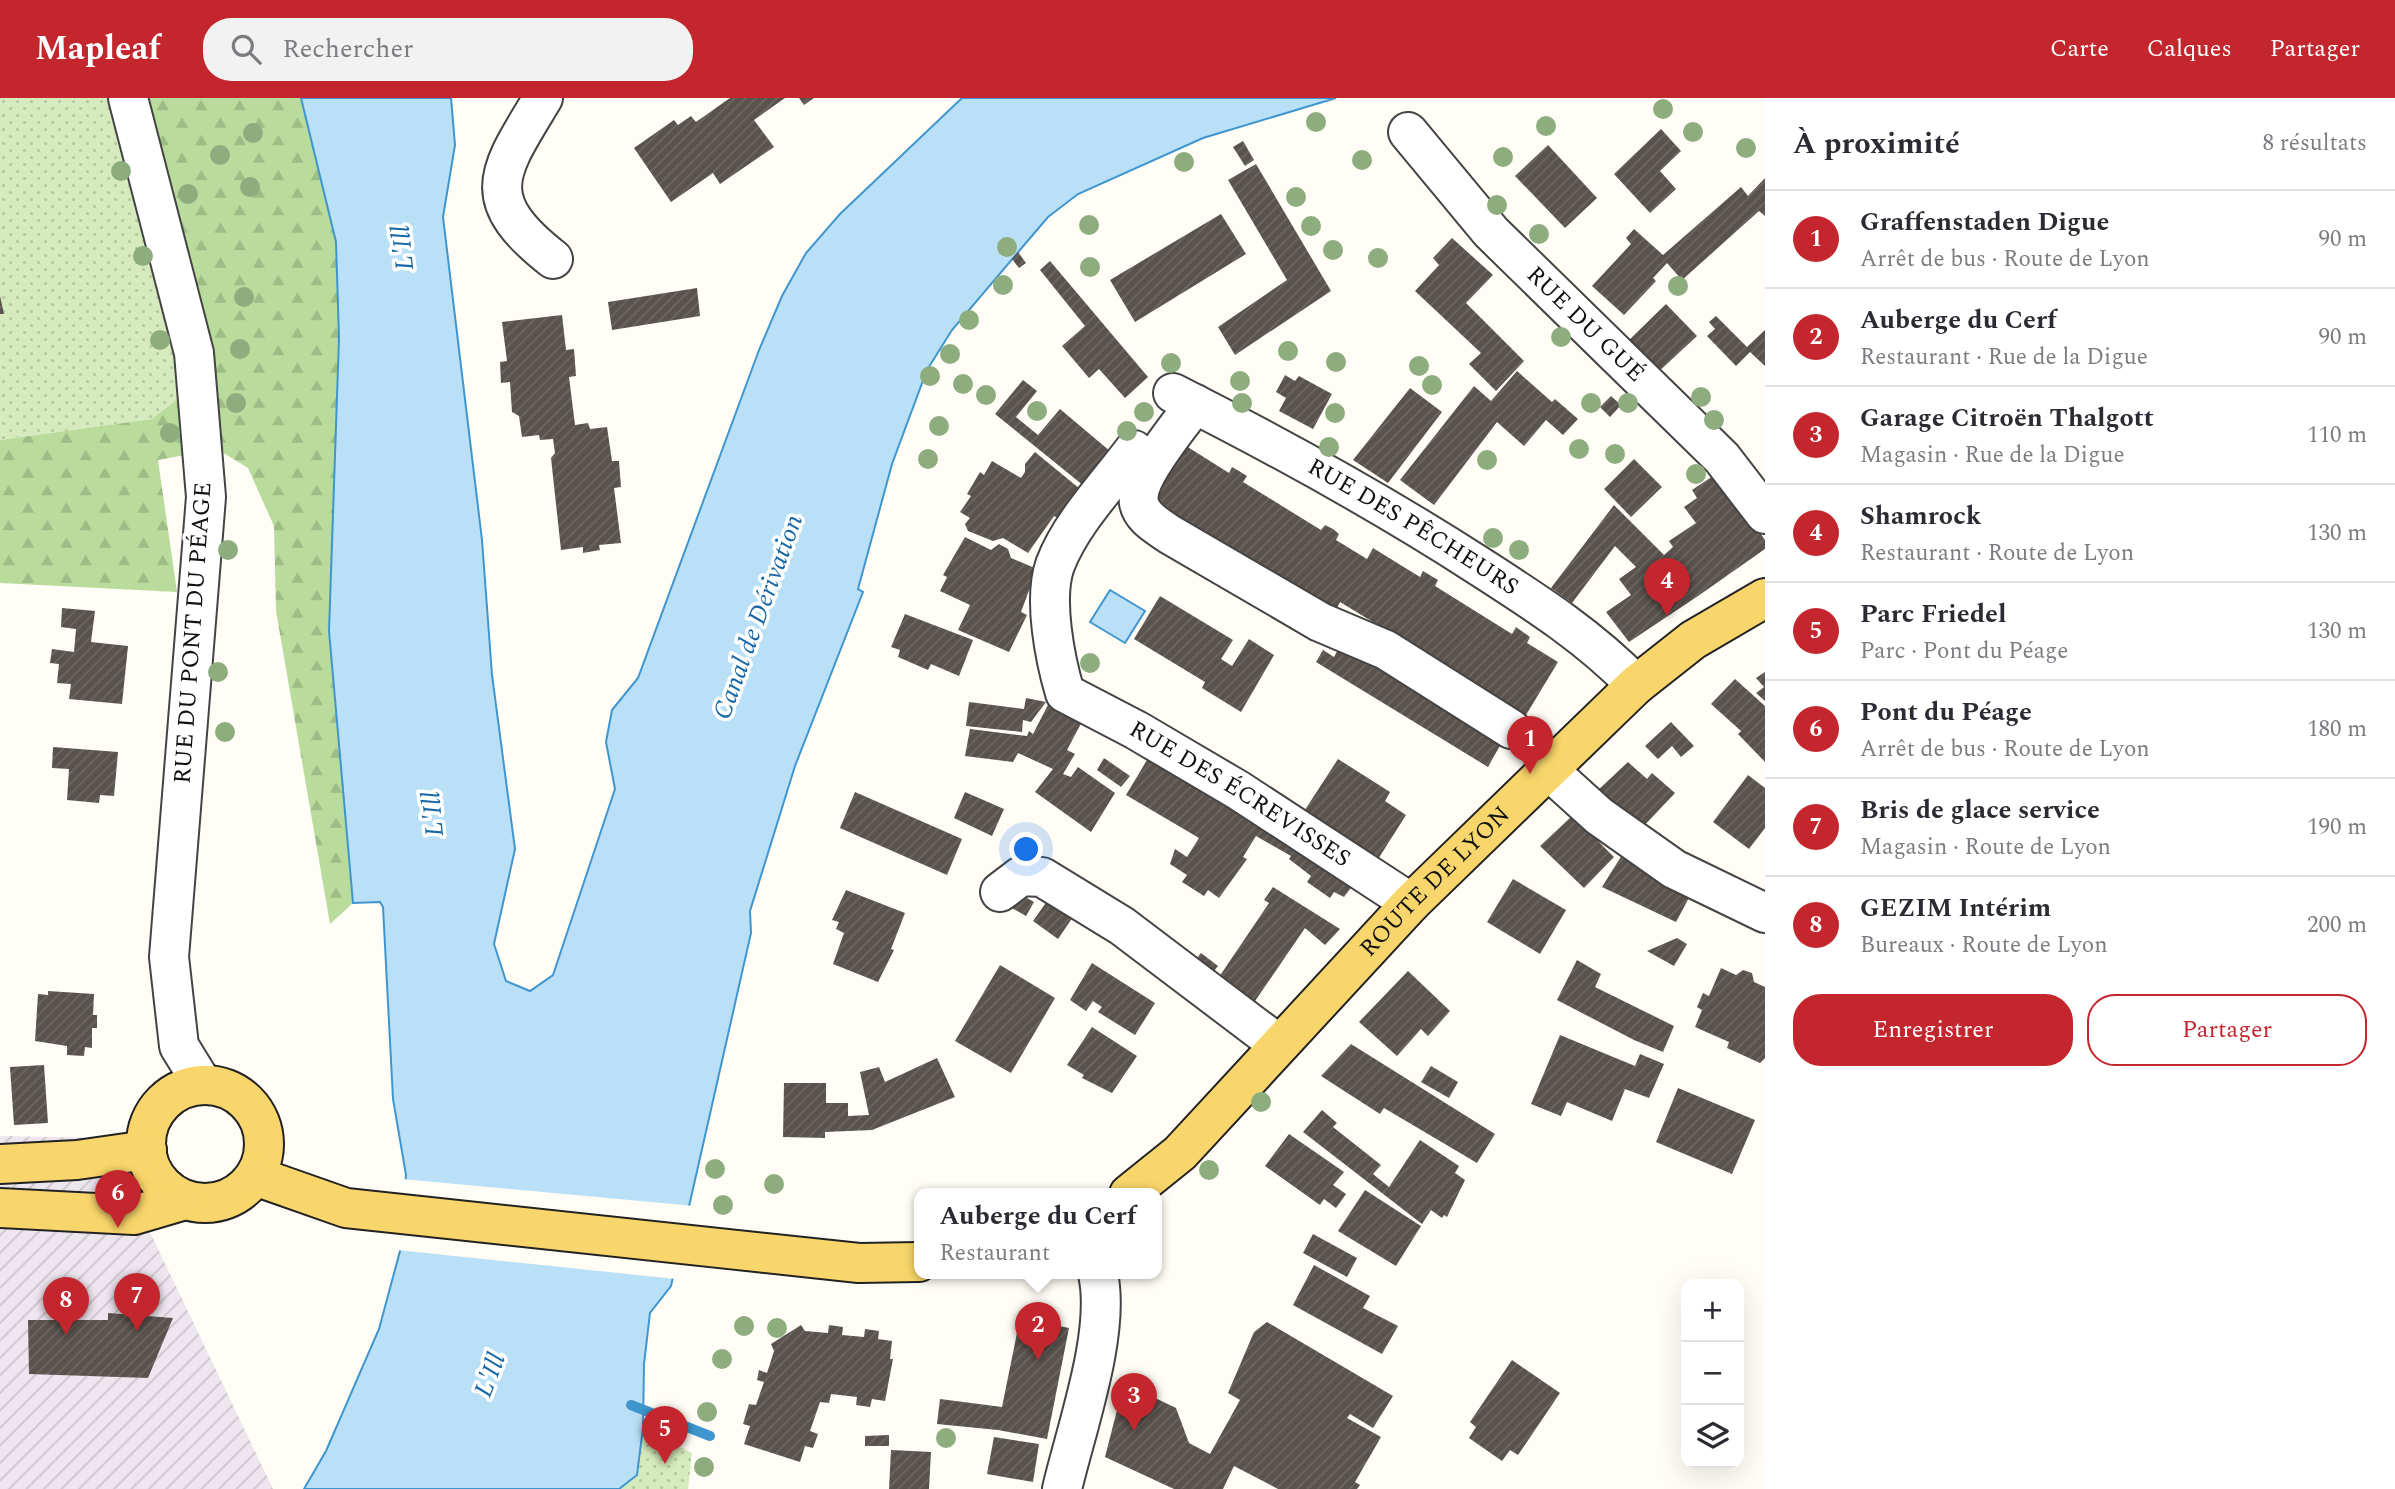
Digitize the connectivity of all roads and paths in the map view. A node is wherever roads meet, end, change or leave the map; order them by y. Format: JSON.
{"nodes":[{"id":1,"x":128,"y":98,"type":"edge"},
{"id":2,"x":543,"y":98,"type":"edge"},
{"id":3,"x":1408,"y":132,"type":"dead end"},
{"id":4,"x":553,"y":259,"type":"dead end"},
{"id":5,"x":1134,"y":450,"type":"dead end"},
{"id":6,"x":1765,"y":514,"type":"edge"},
{"id":7,"x":1765,"y":598,"type":"edge"},
{"id":8,"x":1636,"y":685,"type":"junction"},
{"id":9,"x":1511,"y":729,"type":"dead end"},
{"id":10,"x":1547,"y":769,"type":"junction"},
{"id":11,"x":1000,"y":892,"type":"dead end"},
{"id":12,"x":1411,"y":903,"type":"junction"},
{"id":13,"x":1765,"y":913,"type":"edge"},
{"id":14,"x":1278,"y":1044,"type":"junction"},
{"id":15,"x":203,"y":1085,"type":"junction"},
{"id":16,"x":147,"y":1150,"type":"junction"},
{"id":17,"x":0,"y":1164,"type":"edge"},
{"id":18,"x":255,"y":1176,"type":"junction"},
{"id":19,"x":1136,"y":1188,"type":"edge"},
{"id":20,"x":186,"y":1200,"type":"junction"},
{"id":21,"x":0,"y":1208,"type":"edge"},
{"id":22,"x":914,"y":1262,"type":"edge"},
{"id":23,"x":1098,"y":1279,"type":"edge"},
{"id":24,"x":1062,"y":1489,"type":"edge"}],
"edges":[{"from":1,"to":15,"type":"street","name":"RUE DU PONT DU PÉAGE"},
{"from":2,"to":4,"type":"street"},
{"from":3,"to":6,"type":"street","name":"RUE DU GUÉ"},
{"from":5,"to":12,"type":"street","name":"RUE DES ÉCREVISSES"},
{"from":7,"to":8,"type":"main road","name":"ROUTE DE LYON"},
{"from":8,"to":9,"type":"street","name":"RUE DES PÊCHEURS"},
{"from":8,"to":10,"type":"main road","name":"ROUTE DE LYON"},
{"from":10,"to":12,"type":"main road","name":"ROUTE DE LYON"},
{"from":10,"to":13,"type":"street"},
{"from":11,"to":14,"type":"street"},
{"from":12,"to":14,"type":"main road","name":"ROUTE DE LYON"},
{"from":14,"to":19,"type":"main road","name":"ROUTE DE LYON"},
{"from":15,"to":16,"type":"main road"},
{"from":15,"to":18,"type":"main road"},
{"from":16,"to":17,"type":"main road"},
{"from":16,"to":20,"type":"main road"},
{"from":18,"to":20,"type":"main road"},
{"from":18,"to":22,"type":"main road"},
{"from":20,"to":21,"type":"main road"},
{"from":23,"to":24,"type":"street"}]}
